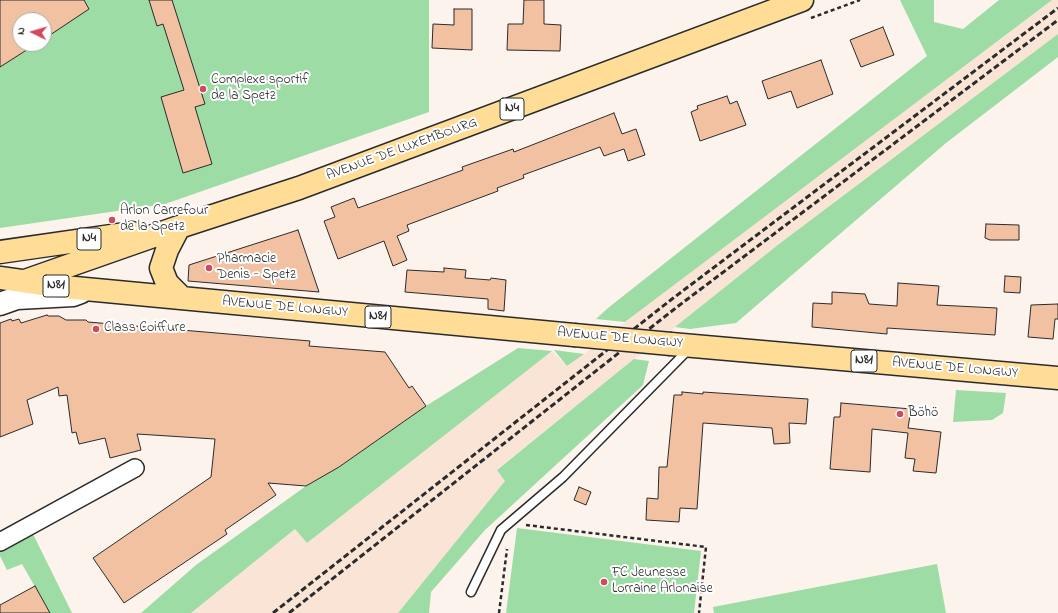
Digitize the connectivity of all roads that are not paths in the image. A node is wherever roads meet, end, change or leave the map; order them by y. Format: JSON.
{"nodes":[{"id":1,"x":802,"y":0,"type":"edge"},
{"id":2,"x":179,"y":227,"type":"junction"},
{"id":3,"x":0,"y":252,"type":"edge"},
{"id":4,"x":0,"y":278,"type":"edge"},
{"id":5,"x":25,"y":281,"type":"junction"},
{"id":6,"x":88,"y":289,"type":"junction"},
{"id":7,"x":0,"y":294,"type":"edge"},
{"id":8,"x":182,"y":298,"type":"junction"},
{"id":9,"x":0,"y":304,"type":"edge"},
{"id":10,"x":692,"y":346,"type":"junction"},
{"id":11,"x":1058,"y":378,"type":"edge"},
{"id":12,"x":135,"y":468,"type":"dead end"},
{"id":13,"x":0,"y":542,"type":"edge"},
{"id":14,"x":470,"y":592,"type":"dead end"}],
"edges":[{"from":1,"to":2,"type":"main road","name":"AVENUE DE LUXEMBOURG","number":"N4"},
{"from":2,"to":3,"type":"main road","number":"N4"},
{"from":2,"to":5,"type":"main road","name":"AVENUE DE LUXEMBOURG","number":"N4"},
{"from":2,"to":8,"type":"main road"},
{"from":4,"to":5,"type":"main road","name":"AVENUE DE LONGWY","number":"N4"},
{"from":5,"to":6,"type":"main road","name":"AVENUE DE LONGWY","number":"N81"},
{"from":5,"to":7,"type":"main road","name":"AVENUE DE LUXEMBOURG"},
{"from":6,"to":8,"type":"main road","name":"AVENUE DE LONGWY","number":"N81"},
{"from":6,"to":9,"type":"main road"},
{"from":8,"to":10,"type":"main road","name":"AVENUE DE LONGWY","number":"N81","bridge":true},
{"from":10,"to":11,"type":"main road","name":"AVENUE DE LONGWY","number":"N81"},
{"from":10,"to":14,"type":"lane"},
{"from":12,"to":13,"type":"street"}]}
